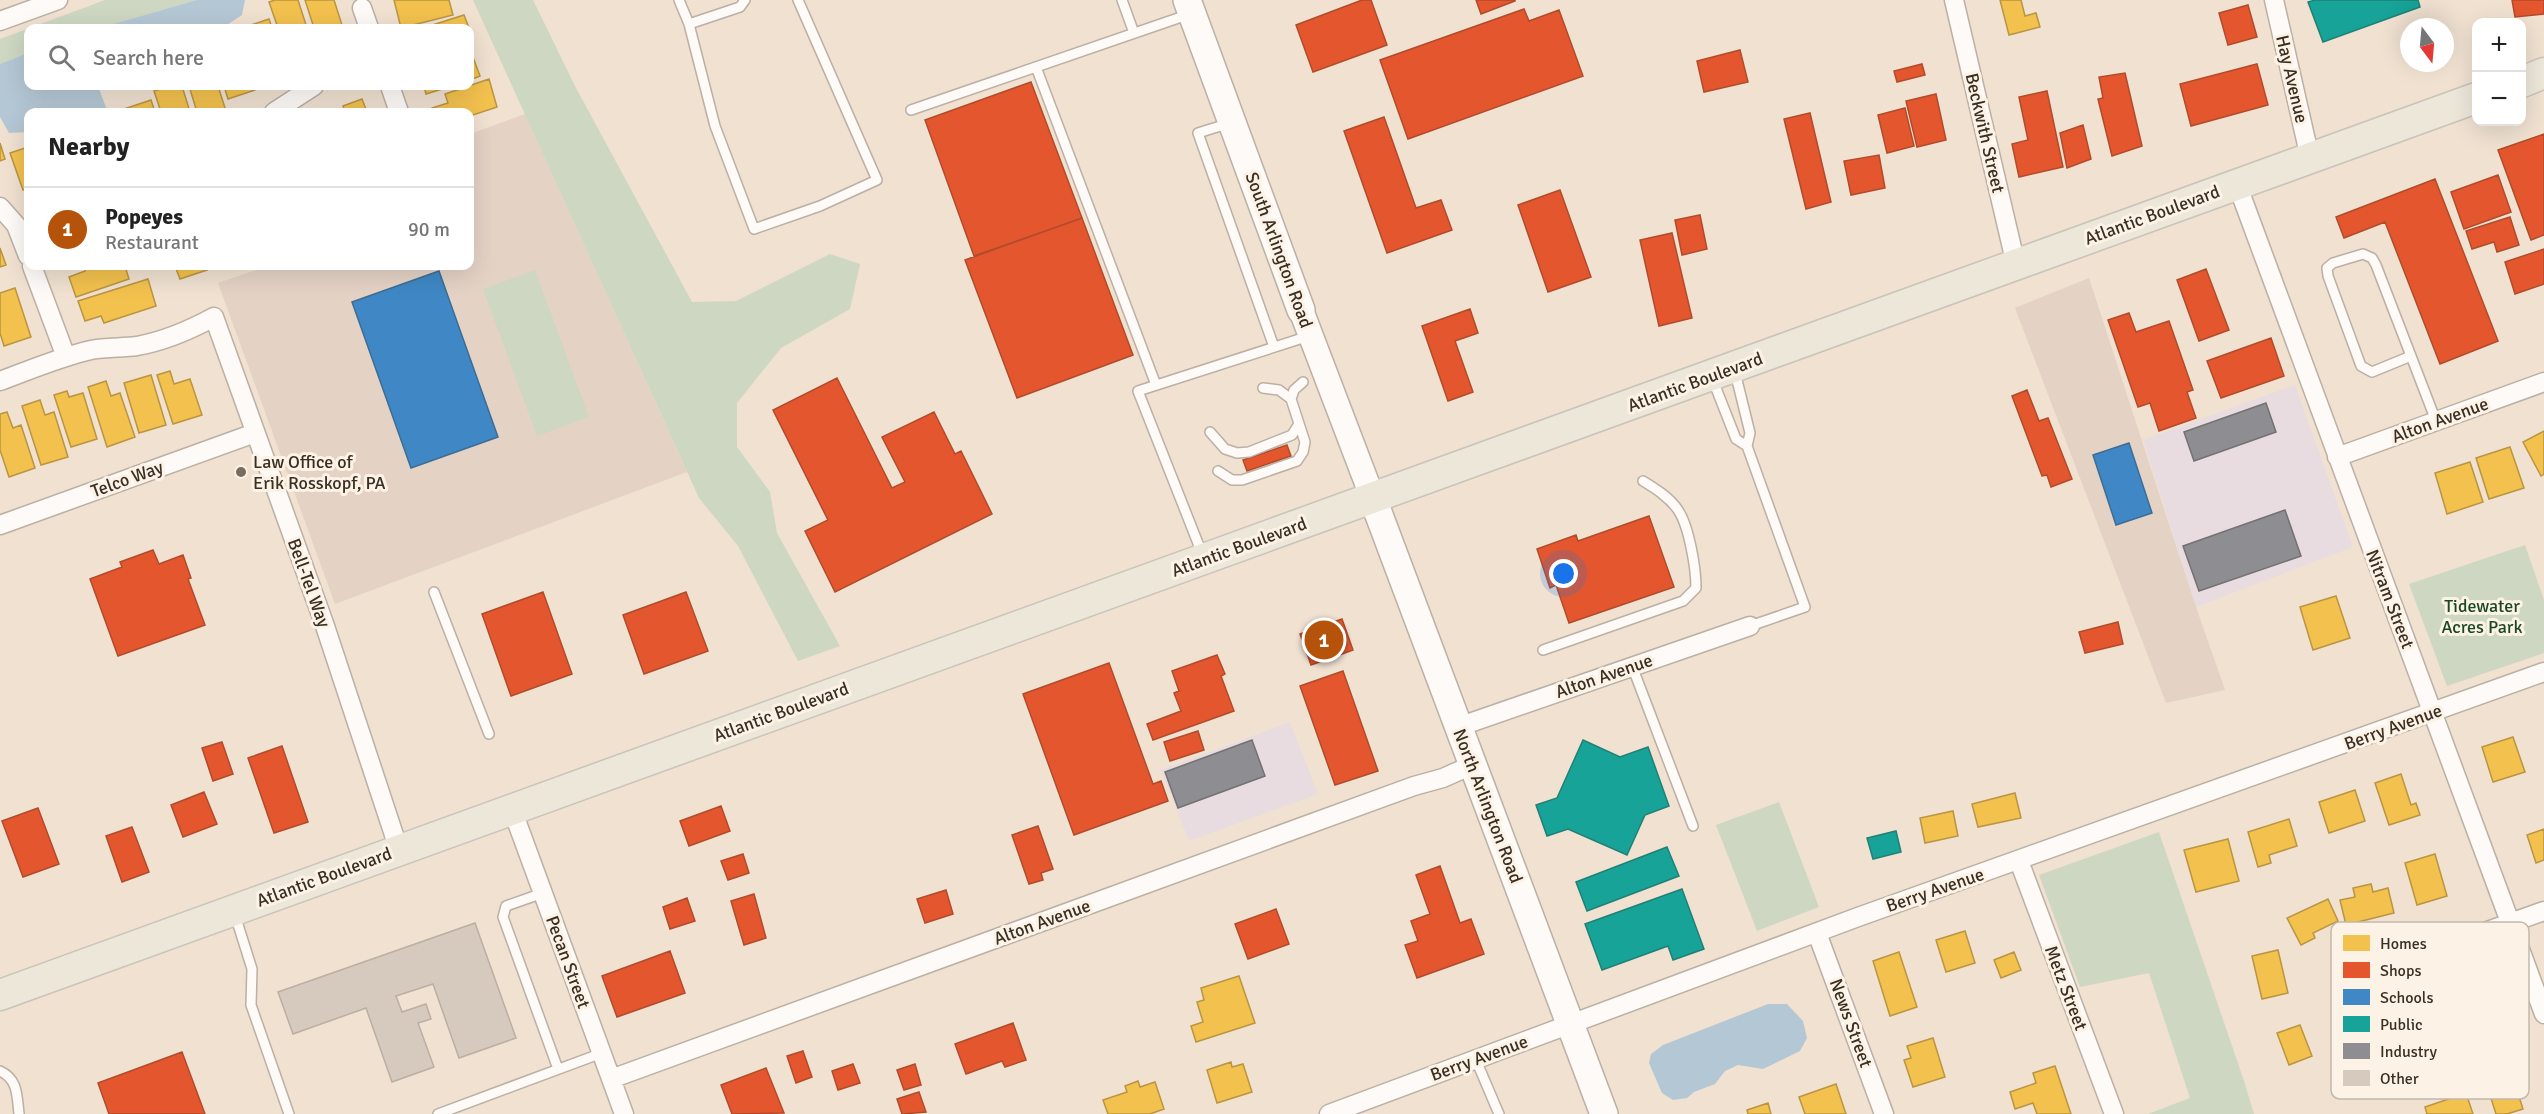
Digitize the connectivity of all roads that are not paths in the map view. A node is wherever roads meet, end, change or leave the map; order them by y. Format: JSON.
{"nodes":[{"id":1,"x":58,"y":0,"type":"edge"},
{"id":2,"x":679,"y":0,"type":"edge"},
{"id":3,"x":745,"y":0,"type":"edge"},
{"id":4,"x":798,"y":0,"type":"edge"},
{"id":5,"x":1122,"y":0,"type":"edge"},
{"id":6,"x":1954,"y":0,"type":"edge"},
{"id":7,"x":2274,"y":0,"type":"edge"},
{"id":8,"x":1190,"y":6,"type":"edge"},
{"id":9,"x":362,"y":8,"type":"dead end"},
{"id":10,"x":0,"y":21,"type":"edge"},
{"id":11,"x":368,"y":24,"type":"edge"},
{"id":12,"x":689,"y":24,"type":"junction"},
{"id":13,"x":1134,"y":33,"type":"junction"},
{"id":14,"x":1036,"y":67,"type":"junction"},
{"id":15,"x":2544,"y":73,"type":"edge"},
{"id":16,"x":2526,"y":80,"type":"edge"},
{"id":17,"x":308,"y":90,"type":"edge"},
{"id":18,"x":391,"y":90,"type":"edge"},
{"id":19,"x":2472,"y":99,"type":"edge"},
{"id":20,"x":280,"y":108,"type":"edge"},
{"id":21,"x":398,"y":108,"type":"edge"},
{"id":22,"x":911,"y":110,"type":"dead end"},
{"id":23,"x":1232,"y":122,"type":"junction"},
{"id":24,"x":2310,"y":158,"type":"junction"},
{"id":25,"x":2237,"y":184,"type":"junction"},
{"id":26,"x":0,"y":207,"type":"edge"},
{"id":27,"x":24,"y":246,"type":"edge"},
{"id":28,"x":2016,"y":265,"type":"junction"},
{"id":29,"x":33,"y":270,"type":"edge"},
{"id":30,"x":1301,"y":310,"type":"joint"},
{"id":31,"x":1311,"y":336,"type":"junction"},
{"id":32,"x":1274,"y":347,"type":"junction"},
{"id":33,"x":2411,"y":356,"type":"junction"},
{"id":34,"x":66,"y":357,"type":"junction"},
{"id":35,"x":1722,"y":372,"type":"junction"},
{"id":36,"x":0,"y":381,"type":"edge"},
{"id":37,"x":1302,"y":382,"type":"dead end"},
{"id":38,"x":2544,"y":382,"type":"edge"},
{"id":39,"x":1156,"y":385,"type":"junction"},
{"id":40,"x":1263,"y":388,"type":"dead end"},
{"id":41,"x":1291,"y":399,"type":"junction"},
{"id":42,"x":2436,"y":421,"type":"junction"},
{"id":43,"x":1299,"y":424,"type":"junction"},
{"id":44,"x":1210,"y":432,"type":"dead end"},
{"id":45,"x":255,"y":433,"type":"junction"},
{"id":46,"x":1747,"y":446,"type":"junction"},
{"id":47,"x":2337,"y":457,"type":"junction"},
{"id":48,"x":1218,"y":471,"type":"dead end"},
{"id":49,"x":1642,"y":481,"type":"dead end"},
{"id":50,"x":1373,"y":499,"type":"junction"},
{"id":51,"x":0,"y":525,"type":"edge"},
{"id":52,"x":1204,"y":559,"type":"junction"},
{"id":53,"x":434,"y":592,"type":"dead end"},
{"id":54,"x":1750,"y":626,"type":"joint"},
{"id":55,"x":1543,"y":650,"type":"dead end"},
{"id":56,"x":1632,"y":666,"type":"junction"},
{"id":57,"x":2544,"y":672,"type":"edge"},
{"id":58,"x":2432,"y":712,"type":"junction"},
{"id":59,"x":1458,"y":727,"type":"junction"},
{"id":60,"x":489,"y":734,"type":"dead end"},
{"id":61,"x":1472,"y":765,"type":"junction"},
{"id":62,"x":512,"y":809,"type":"junction"},
{"id":63,"x":1693,"y":826,"type":"dead end"},
{"id":64,"x":399,"y":850,"type":"junction"},
{"id":65,"x":2019,"y":861,"type":"junction"},
{"id":66,"x":543,"y":893,"type":"junction"},
{"id":67,"x":234,"y":910,"type":"junction"},
{"id":68,"x":2544,"y":911,"type":"edge"},
{"id":69,"x":2510,"y":922,"type":"edge"},
{"id":70,"x":2513,"y":922,"type":"edge"},
{"id":71,"x":1817,"y":933,"type":"junction"},
{"id":72,"x":2529,"y":974,"type":"edge"},
{"id":73,"x":0,"y":995,"type":"edge"},
{"id":74,"x":2544,"y":1014,"type":"edge"},
{"id":75,"x":1571,"y":1024,"type":"junction"},
{"id":76,"x":602,"y":1053,"type":"junction"},
{"id":77,"x":1476,"y":1060,"type":"junction"},
{"id":78,"x":558,"y":1069,"type":"junction"},
{"id":79,"x":0,"y":1071,"type":"edge"},
{"id":80,"x":611,"y":1079,"type":"junction"},
{"id":81,"x":19,"y":1114,"type":"edge"},
{"id":82,"x":289,"y":1114,"type":"edge"},
{"id":83,"x":438,"y":1114,"type":"edge"},
{"id":84,"x":624,"y":1114,"type":"edge"},
{"id":85,"x":1329,"y":1114,"type":"edge"},
{"id":86,"x":1499,"y":1114,"type":"edge"},
{"id":87,"x":1604,"y":1114,"type":"edge"},
{"id":88,"x":1884,"y":1114,"type":"edge"},
{"id":89,"x":2114,"y":1114,"type":"edge"}],
"edges":[{"from":1,"to":10,"type":"street"},
{"from":2,"to":12,"type":"lane"},
{"from":3,"to":12,"type":"lane"},
{"from":4,"to":12,"type":"lane"},
{"from":5,"to":13,"type":"lane"},
{"from":6,"to":28,"type":"street","name":"Beckwith Street"},
{"from":7,"to":24,"type":"street","name":"Hay Avenue"},
{"from":8,"to":13,"type":"lane"},
{"from":8,"to":23,"type":"main road","name":"South Arlington Road"},
{"from":9,"to":11,"type":"street"},
{"from":13,"to":14,"type":"lane"},
{"from":14,"to":22,"type":"lane"},
{"from":14,"to":39,"type":"lane"},
{"from":15,"to":16,"type":"main road"},
{"from":17,"to":20,"type":"street"},
{"from":18,"to":21,"type":"street"},
{"from":19,"to":24,"type":"main road","name":"Atlantic Boulevard"},
{"from":23,"to":30,"type":"main road","name":"South Arlington Road"},
{"from":23,"to":32,"type":"lane"},
{"from":24,"to":25,"type":"main road","name":"Atlantic Boulevard"},
{"from":25,"to":28,"type":"main road","name":"Atlantic Boulevard"},
{"from":25,"to":47,"type":"street","name":"Nitram Street"},
{"from":26,"to":27,"type":"street"},
{"from":28,"to":35,"type":"main road","name":"Atlantic Boulevard"},
{"from":29,"to":34,"type":"street"},
{"from":30,"to":31,"type":"street","name":"South Arlington Road"},
{"from":31,"to":32,"type":"lane"},
{"from":31,"to":50,"type":"street","name":"South Arlington Road"},
{"from":32,"to":39,"type":"lane"},
{"from":33,"to":33,"type":"lane"},
{"from":33,"to":42,"type":"lane"},
{"from":34,"to":36,"type":"street"},
{"from":34,"to":45,"type":"street","name":"Bell-Tel Way"},
{"from":35,"to":46,"type":"lane"},
{"from":35,"to":46,"type":"lane"},
{"from":35,"to":50,"type":"main road","name":"Atlantic Boulevard"},
{"from":37,"to":41,"type":"lane"},
{"from":38,"to":42,"type":"street","name":"Alton Avenue"},
{"from":39,"to":52,"type":"lane"},
{"from":40,"to":41,"type":"lane"},
{"from":41,"to":43,"type":"lane"},
{"from":42,"to":47,"type":"street","name":"Alton Avenue"},
{"from":43,"to":44,"type":"lane"},
{"from":43,"to":48,"type":"lane"},
{"from":45,"to":51,"type":"street","name":"Telco Way"},
{"from":45,"to":64,"type":"street","name":"Bell-Tel Way"},
{"from":46,"to":54,"type":"lane"},
{"from":47,"to":58,"type":"street","name":"Nitram Street"},
{"from":49,"to":55,"type":"lane"},
{"from":50,"to":52,"type":"main road","name":"Atlantic Boulevard"},
{"from":50,"to":59,"type":"main road","name":"North Arlington Road"},
{"from":52,"to":62,"type":"main road","name":"Atlantic Boulevard"},
{"from":53,"to":60,"type":"lane"},
{"from":54,"to":56,"type":"street","name":"Alton Avenue"},
{"from":56,"to":59,"type":"street","name":"Alton Avenue"},
{"from":56,"to":63,"type":"lane"},
{"from":57,"to":58,"type":"street","name":"Berry Avenue"},
{"from":58,"to":65,"type":"street","name":"Berry Avenue"},
{"from":58,"to":69,"type":"street","name":"Nitram Street"},
{"from":59,"to":61,"type":"main road","name":"North Arlington Road"},
{"from":61,"to":75,"type":"main road","name":"North Arlington Road"},
{"from":61,"to":80,"type":"street","name":"Alton Avenue"},
{"from":62,"to":64,"type":"main road","name":"Atlantic Boulevard"},
{"from":62,"to":66,"type":"street","name":"Pecan Street"},
{"from":64,"to":67,"type":"main road","name":"Atlantic Boulevard"},
{"from":65,"to":71,"type":"street","name":"Berry Avenue"},
{"from":65,"to":89,"type":"street","name":"Metz Street"},
{"from":66,"to":76,"type":"street","name":"Pecan Street"},
{"from":66,"to":78,"type":"lane"},
{"from":67,"to":73,"type":"main road","name":"Atlantic Boulevard"},
{"from":67,"to":82,"type":"lane"},
{"from":68,"to":70,"type":"street"},
{"from":71,"to":75,"type":"street","name":"Berry Avenue"},
{"from":71,"to":88,"type":"street","name":"News Street"},
{"from":72,"to":74,"type":"street","name":"Nitram Street"},
{"from":75,"to":77,"type":"street","name":"Berry Avenue"},
{"from":75,"to":87,"type":"main road","name":"North Arlington Road"},
{"from":76,"to":78,"type":"lane"},
{"from":76,"to":80,"type":"street","name":"Pecan Street"},
{"from":77,"to":85,"type":"street","name":"Berry Avenue"},
{"from":77,"to":86,"type":"lane"},
{"from":78,"to":83,"type":"lane"},
{"from":79,"to":81,"type":"lane"},
{"from":80,"to":84,"type":"street","name":"Pecan Street"}]}
